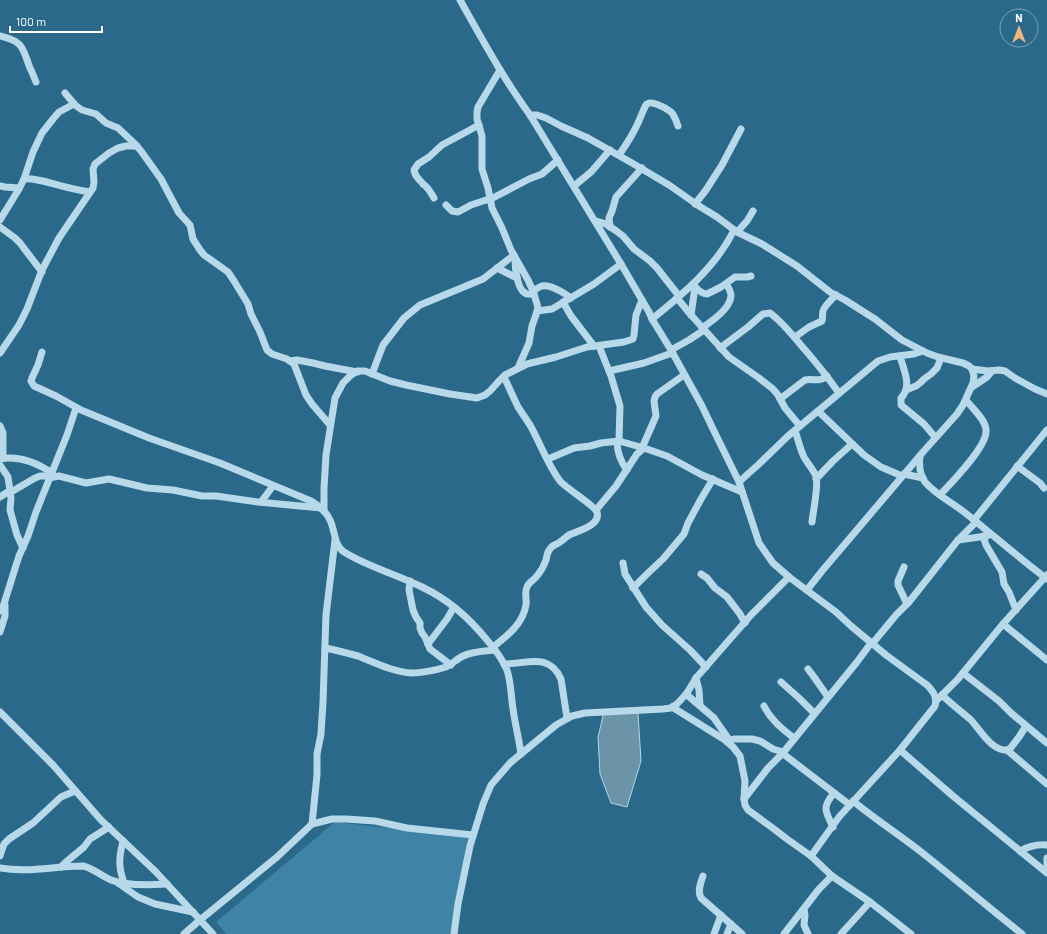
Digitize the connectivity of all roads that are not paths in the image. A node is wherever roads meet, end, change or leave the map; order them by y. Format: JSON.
{"nodes":[{"id":1,"x":460,"y":0,"type":"edge"},
{"id":2,"x":0,"y":36,"type":"edge"},
{"id":3,"x":500,"y":70,"type":"junction"},
{"id":4,"x":36,"y":82,"type":"dead end"},
{"id":5,"x":65,"y":93,"type":"dead end"},
{"id":6,"x":74,"y":104,"type":"junction"},
{"id":7,"x":530,"y":115,"type":"junction"},
{"id":8,"x":479,"y":125,"type":"junction"},
{"id":9,"x":678,"y":126,"type":"dead end"},
{"id":10,"x":741,"y":129,"type":"dead end"},
{"id":11,"x":137,"y":146,"type":"junction"},
{"id":12,"x":610,"y":150,"type":"junction"},
{"id":13,"x":620,"y":155,"type":"junction"},
{"id":14,"x":558,"y":160,"type":"junction"},
{"id":15,"x":642,"y":168,"type":"junction"},
{"id":16,"x":24,"y":179,"type":"junction"},
{"id":17,"x":0,"y":186,"type":"edge"},
{"id":18,"x":574,"y":186,"type":"junction"},
{"id":19,"x":19,"y":188,"type":"junction"},
{"id":20,"x":90,"y":192,"type":"junction"},
{"id":21,"x":434,"y":198,"type":"dead end"},
{"id":22,"x":489,"y":199,"type":"junction"},
{"id":23,"x":695,"y":204,"type":"junction"},
{"id":24,"x":446,"y":205,"type":"dead end"},
{"id":25,"x":753,"y":210,"type":"dead end"},
{"id":26,"x":0,"y":220,"type":"edge"},
{"id":27,"x":595,"y":221,"type":"junction"},
{"id":28,"x":0,"y":227,"type":"edge"},
{"id":29,"x":610,"y":227,"type":"junction"},
{"id":30,"x":736,"y":231,"type":"junction"},
{"id":31,"x":514,"y":256,"type":"junction"},
{"id":32,"x":621,"y":264,"type":"junction"},
{"id":33,"x":497,"y":268,"type":"junction"},
{"id":34,"x":42,"y":272,"type":"junction"},
{"id":35,"x":751,"y":276,"type":"dead end"},
{"id":36,"x":517,"y":278,"type":"junction"},
{"id":37,"x":726,"y":284,"type":"junction"},
{"id":38,"x":694,"y":285,"type":"junction"},
{"id":39,"x":534,"y":293,"type":"junction"},
{"id":40,"x":704,"y":294,"type":"junction"},
{"id":41,"x":836,"y":295,"type":"junction"},
{"id":42,"x":571,"y":298,"type":"junction"},
{"id":43,"x":679,"y":299,"type":"junction"},
{"id":44,"x":642,"y":300,"type":"junction"},
{"id":45,"x":693,"y":300,"type":"junction"},
{"id":46,"x":564,"y":302,"type":"junction"},
{"id":47,"x":537,"y":311,"type":"junction"},
{"id":48,"x":691,"y":315,"type":"junction"},
{"id":49,"x":652,"y":319,"type":"junction"},
{"id":50,"x":703,"y":329,"type":"junction"},
{"id":51,"x":795,"y":337,"type":"junction"},
{"id":52,"x":597,"y":346,"type":"junction"},
{"id":53,"x":720,"y":348,"type":"junction"},
{"id":54,"x":672,"y":351,"type":"junction"},
{"id":55,"x":923,"y":351,"type":"junction"},
{"id":56,"x":42,"y":352,"type":"dead end"},
{"id":57,"x":0,"y":354,"type":"edge"},
{"id":58,"x":900,"y":356,"type":"junction"},
{"id":59,"x":941,"y":358,"type":"junction"},
{"id":60,"x":290,"y":360,"type":"junction"},
{"id":61,"x":518,"y":368,"type":"junction"},
{"id":62,"x":972,"y":369,"type":"junction"},
{"id":63,"x":609,"y":371,"type":"junction"},
{"id":64,"x":992,"y":371,"type":"junction"},
{"id":65,"x":356,"y":372,"type":"junction"},
{"id":66,"x":372,"y":374,"type":"junction"},
{"id":67,"x":684,"y":375,"type":"junction"},
{"id":68,"x":827,"y":376,"type":"junction"},
{"id":69,"x":504,"y":377,"type":"junction"},
{"id":70,"x":972,"y":388,"type":"junction"},
{"id":71,"x":906,"y":390,"type":"junction"},
{"id":72,"x":839,"y":393,"type":"junction"},
{"id":73,"x":1047,"y":394,"type":"edge"},
{"id":74,"x":780,"y":400,"type":"junction"},
{"id":75,"x":966,"y":400,"type":"junction"},
{"id":76,"x":76,"y":408,"type":"junction"},
{"id":77,"x":818,"y":411,"type":"junction"},
{"id":78,"x":330,"y":425,"type":"junction"},
{"id":79,"x":0,"y":426,"type":"edge"},
{"id":80,"x":797,"y":428,"type":"junction"},
{"id":81,"x":1047,"y":430,"type":"edge"},
{"id":82,"x":935,"y":438,"type":"junction"},
{"id":83,"x":618,"y":441,"type":"junction"},
{"id":84,"x":852,"y":444,"type":"junction"},
{"id":85,"x":643,"y":448,"type":"junction"},
{"id":86,"x":920,"y":456,"type":"junction"},
{"id":87,"x":548,"y":459,"type":"junction"},
{"id":88,"x":1,"y":460,"type":"edge"},
{"id":89,"x":1017,"y":466,"type":"junction"},
{"id":90,"x":627,"y":470,"type":"junction"},
{"id":91,"x":903,"y":475,"type":"junction"},
{"id":92,"x":50,"y":476,"type":"junction"},
{"id":93,"x":923,"y":478,"type":"junction"},
{"id":94,"x":713,"y":479,"type":"junction"},
{"id":95,"x":816,"y":479,"type":"junction"},
{"id":96,"x":739,"y":482,"type":"junction"},
{"id":97,"x":273,"y":486,"type":"junction"},
{"id":98,"x":1044,"y":488,"type":"dead end"},
{"id":99,"x":11,"y":491,"type":"junction"},
{"id":100,"x":742,"y":492,"type":"junction"},
{"id":101,"x":940,"y":495,"type":"junction"},
{"id":102,"x":0,"y":496,"type":"edge"},
{"id":103,"x":261,"y":502,"type":"junction"},
{"id":104,"x":322,"y":509,"type":"junction"},
{"id":105,"x":596,"y":510,"type":"junction"},
{"id":106,"x":812,"y":522,"type":"dead end"},
{"id":107,"x":977,"y":522,"type":"junction"},
{"id":108,"x":982,"y":536,"type":"junction"},
{"id":109,"x":993,"y":536,"type":"junction"},
{"id":110,"x":336,"y":539,"type":"junction"},
{"id":111,"x":958,"y":540,"type":"junction"},
{"id":112,"x":23,"y":548,"type":"junction"},
{"id":113,"x":623,"y":563,"type":"dead end"},
{"id":114,"x":904,"y":567,"type":"dead end"},
{"id":115,"x":701,"y":574,"type":"dead end"},
{"id":116,"x":789,"y":577,"type":"junction"},
{"id":117,"x":1046,"y":577,"type":"edge"},
{"id":118,"x":410,"y":581,"type":"junction"},
{"id":119,"x":633,"y":588,"type":"junction"},
{"id":120,"x":807,"y":590,"type":"junction"},
{"id":121,"x":4,"y":601,"type":"junction"},
{"id":122,"x":906,"y":604,"type":"junction"},
{"id":123,"x":454,"y":607,"type":"junction"},
{"id":124,"x":1016,"y":610,"type":"junction"},
{"id":125,"x":0,"y":611,"type":"edge"},
{"id":126,"x":745,"y":623,"type":"junction"},
{"id":127,"x":1003,"y":624,"type":"junction"},
{"id":128,"x":0,"y":632,"type":"edge"},
{"id":129,"x":872,"y":643,"type":"junction"},
{"id":130,"x":428,"y":644,"type":"junction"},
{"id":131,"x":325,"y":648,"type":"junction"},
{"id":132,"x":494,"y":649,"type":"junction"},
{"id":133,"x":1047,"y":660,"type":"edge"},
{"id":134,"x":504,"y":664,"type":"junction"},
{"id":135,"x":451,"y":665,"type":"junction"},
{"id":136,"x":706,"y":667,"type":"junction"},
{"id":137,"x":808,"y":669,"type":"dead end"},
{"id":138,"x":963,"y":673,"type":"junction"},
{"id":139,"x":696,"y":678,"type":"junction"},
{"id":140,"x":781,"y":682,"type":"dead end"},
{"id":141,"x":686,"y":694,"type":"junction"},
{"id":142,"x":942,"y":695,"type":"junction"},
{"id":143,"x":828,"y":697,"type":"junction"},
{"id":144,"x":936,"y":701,"type":"junction"},
{"id":145,"x":700,"y":705,"type":"junction"},
{"id":146,"x":764,"y":706,"type":"dead end"},
{"id":147,"x":672,"y":707,"type":"junction"},
{"id":148,"x":0,"y":713,"type":"edge"},
{"id":149,"x":814,"y":714,"type":"junction"},
{"id":150,"x":567,"y":718,"type":"junction"},
{"id":151,"x":1026,"y":726,"type":"junction"},
{"id":152,"x":794,"y":738,"type":"junction"},
{"id":153,"x":728,"y":741,"type":"junction"},
{"id":154,"x":1047,"y":743,"type":"edge"},
{"id":155,"x":900,"y":750,"type":"junction"},
{"id":156,"x":1007,"y":750,"type":"junction"},
{"id":157,"x":783,"y":752,"type":"junction"},
{"id":158,"x":521,"y":754,"type":"junction"},
{"id":159,"x":1047,"y":784,"type":"edge"},
{"id":160,"x":75,"y":791,"type":"junction"},
{"id":161,"x":834,"y":793,"type":"junction"},
{"id":162,"x":744,"y":799,"type":"junction"},
{"id":163,"x":852,"y":803,"type":"junction"},
{"id":164,"x":312,"y":824,"type":"junction"},
{"id":165,"x":109,"y":827,"type":"junction"},
{"id":166,"x":833,"y":827,"type":"junction"},
{"id":167,"x":473,"y":835,"type":"junction"},
{"id":168,"x":123,"y":841,"type":"junction"},
{"id":169,"x":1047,"y":845,"type":"edge"},
{"id":170,"x":1,"y":848,"type":"edge"},
{"id":171,"x":1020,"y":851,"type":"junction"},
{"id":172,"x":0,"y":856,"type":"edge"},
{"id":173,"x":811,"y":856,"type":"junction"},
{"id":174,"x":1047,"y":858,"type":"edge"},
{"id":175,"x":1047,"y":865,"type":"edge"},
{"id":176,"x":62,"y":867,"type":"junction"},
{"id":177,"x":1,"y":869,"type":"edge"},
{"id":178,"x":1047,"y":872,"type":"edge"},
{"id":179,"x":703,"y":876,"type":"dead end"},
{"id":180,"x":832,"y":876,"type":"junction"},
{"id":181,"x":114,"y":881,"type":"junction"},
{"id":182,"x":124,"y":883,"type":"junction"},
{"id":183,"x":167,"y":884,"type":"junction"},
{"id":184,"x":870,"y":902,"type":"junction"},
{"id":185,"x":804,"y":909,"type":"junction"},
{"id":186,"x":193,"y":912,"type":"junction"},
{"id":187,"x":721,"y":915,"type":"junction"},
{"id":188,"x":200,"y":920,"type":"junction"},
{"id":189,"x":731,"y":924,"type":"junction"},
{"id":190,"x":901,"y":931,"type":"edge"},
{"id":191,"x":184,"y":934,"type":"edge"},
{"id":192,"x":213,"y":934,"type":"edge"},
{"id":193,"x":454,"y":934,"type":"edge"},
{"id":194,"x":714,"y":934,"type":"edge"},
{"id":195,"x":727,"y":934,"type":"edge"},
{"id":196,"x":742,"y":934,"type":"edge"},
{"id":197,"x":784,"y":934,"type":"edge"},
{"id":198,"x":808,"y":934,"type":"edge"},
{"id":199,"x":841,"y":934,"type":"edge"},
{"id":200,"x":911,"y":934,"type":"edge"},
{"id":201,"x":1022,"y":934,"type":"edge"}],
"edges":[{"from":1,"to":3,"type":"street"},
{"from":2,"to":4,"type":"street"},
{"from":3,"to":7,"type":"street"},
{"from":3,"to":8,"type":"street"},
{"from":5,"to":6,"type":"street"},
{"from":6,"to":11,"type":"street"},
{"from":6,"to":16,"type":"street"},
{"from":7,"to":12,"type":"street"},
{"from":7,"to":14,"type":"street"},
{"from":8,"to":21,"type":"street"},
{"from":8,"to":22,"type":"street"},
{"from":9,"to":13,"type":"street"},
{"from":10,"to":23,"type":"street"},
{"from":11,"to":20,"type":"street"},
{"from":11,"to":60,"type":"street"},
{"from":12,"to":13,"type":"street"},
{"from":12,"to":18,"type":"street"},
{"from":13,"to":15,"type":"street"},
{"from":14,"to":18,"type":"street"},
{"from":14,"to":22,"type":"street"},
{"from":15,"to":23,"type":"street"},
{"from":15,"to":29,"type":"street"},
{"from":16,"to":19,"type":"street"},
{"from":16,"to":20,"type":"street"},
{"from":17,"to":19,"type":"street"},
{"from":18,"to":27,"type":"street"},
{"from":19,"to":26,"type":"street"},
{"from":20,"to":34,"type":"street"},
{"from":22,"to":24,"type":"street"},
{"from":22,"to":31,"type":"street"},
{"from":23,"to":30,"type":"street"},
{"from":25,"to":30,"type":"street"},
{"from":27,"to":29,"type":"street"},
{"from":27,"to":32,"type":"street"},
{"from":28,"to":34,"type":"street"},
{"from":29,"to":43,"type":"street"},
{"from":30,"to":38,"type":"street"},
{"from":30,"to":41,"type":"street"},
{"from":31,"to":33,"type":"street"},
{"from":31,"to":36,"type":"street"},
{"from":31,"to":39,"type":"street"},
{"from":32,"to":42,"type":"street"},
{"from":32,"to":44,"type":"street"},
{"from":33,"to":36,"type":"street"},
{"from":33,"to":66,"type":"street"},
{"from":34,"to":57,"type":"street"},
{"from":35,"to":37,"type":"street"},
{"from":36,"to":39,"type":"street"},
{"from":37,"to":40,"type":"street"},
{"from":37,"to":50,"type":"street"},
{"from":38,"to":40,"type":"street"},
{"from":38,"to":43,"type":"street"},
{"from":38,"to":45,"type":"street"},
{"from":39,"to":42,"type":"street"},
{"from":39,"to":47,"type":"street"},
{"from":40,"to":45,"type":"street"},
{"from":41,"to":51,"type":"street"},
{"from":41,"to":55,"type":"street"},
{"from":42,"to":46,"type":"street"},
{"from":43,"to":45,"type":"street"},
{"from":43,"to":48,"type":"street"},
{"from":43,"to":49,"type":"street"},
{"from":44,"to":49,"type":"street"},
{"from":44,"to":52,"type":"street"},
{"from":45,"to":48,"type":"street"},
{"from":46,"to":47,"type":"street"},
{"from":46,"to":52,"type":"street"},
{"from":47,"to":61,"type":"street"},
{"from":48,"to":50,"type":"street"},
{"from":49,"to":54,"type":"street"},
{"from":50,"to":53,"type":"street"},
{"from":50,"to":54,"type":"street"},
{"from":51,"to":53,"type":"street"},
{"from":51,"to":68,"type":"street"},
{"from":52,"to":61,"type":"street"},
{"from":52,"to":63,"type":"street"},
{"from":53,"to":74,"type":"street"},
{"from":54,"to":63,"type":"street"},
{"from":54,"to":67,"type":"street"},
{"from":55,"to":58,"type":"street"},
{"from":55,"to":59,"type":"street"},
{"from":56,"to":76,"type":"street"},
{"from":58,"to":71,"type":"street"},
{"from":58,"to":72,"type":"street"},
{"from":59,"to":62,"type":"street"},
{"from":59,"to":71,"type":"street"},
{"from":60,"to":65,"type":"street"},
{"from":60,"to":78,"type":"street"},
{"from":61,"to":69,"type":"street"},
{"from":62,"to":64,"type":"street"},
{"from":62,"to":70,"type":"street"},
{"from":63,"to":83,"type":"street"},
{"from":64,"to":70,"type":"street"},
{"from":64,"to":73,"type":"street"},
{"from":65,"to":66,"type":"street"},
{"from":65,"to":78,"type":"street"},
{"from":66,"to":69,"type":"street"},
{"from":67,"to":85,"type":"street"},
{"from":67,"to":96,"type":"street"},
{"from":68,"to":72,"type":"street"},
{"from":68,"to":74,"type":"street"},
{"from":69,"to":87,"type":"street"},
{"from":70,"to":75,"type":"street"},
{"from":71,"to":82,"type":"street"},
{"from":72,"to":77,"type":"street"},
{"from":74,"to":80,"type":"street"},
{"from":75,"to":82,"type":"street"},
{"from":75,"to":101,"type":"street"},
{"from":76,"to":92,"type":"street"},
{"from":76,"to":97,"type":"street"},
{"from":77,"to":80,"type":"street"},
{"from":77,"to":84,"type":"street"},
{"from":78,"to":104,"type":"street"},
{"from":79,"to":88,"type":"street"},
{"from":80,"to":95,"type":"street"},
{"from":80,"to":96,"type":"street"},
{"from":81,"to":89,"type":"street"},
{"from":82,"to":86,"type":"street"},
{"from":83,"to":85,"type":"street"},
{"from":83,"to":87,"type":"street"},
{"from":83,"to":90,"type":"street"},
{"from":84,"to":91,"type":"street"},
{"from":84,"to":95,"type":"street"},
{"from":85,"to":90,"type":"street"},
{"from":85,"to":94,"type":"street"},
{"from":86,"to":91,"type":"street"},
{"from":86,"to":93,"type":"street"},
{"from":87,"to":105,"type":"street"},
{"from":88,"to":92,"type":"street"},
{"from":88,"to":99,"type":"street"},
{"from":89,"to":98,"type":"street"},
{"from":89,"to":107,"type":"street"},
{"from":90,"to":105,"type":"street"},
{"from":91,"to":93,"type":"street"},
{"from":91,"to":120,"type":"street"},
{"from":92,"to":99,"type":"street"},
{"from":92,"to":103,"type":"street"},
{"from":92,"to":112,"type":"street"},
{"from":93,"to":101,"type":"street"},
{"from":94,"to":100,"type":"street"},
{"from":94,"to":119,"type":"street"},
{"from":95,"to":106,"type":"street"},
{"from":96,"to":100,"type":"street"},
{"from":97,"to":103,"type":"street"},
{"from":97,"to":104,"type":"street"},
{"from":99,"to":102,"type":"street"},
{"from":99,"to":112,"type":"street"},
{"from":100,"to":116,"type":"street"},
{"from":101,"to":107,"type":"street"},
{"from":103,"to":104,"type":"street"},
{"from":104,"to":110,"type":"street"},
{"from":105,"to":132,"type":"street"},
{"from":107,"to":108,"type":"street"},
{"from":107,"to":109,"type":"street"},
{"from":107,"to":111,"type":"street"},
{"from":108,"to":109,"type":"street"},
{"from":108,"to":111,"type":"street"},
{"from":108,"to":124,"type":"street"},
{"from":109,"to":117,"type":"street"},
{"from":110,"to":118,"type":"street"},
{"from":110,"to":131,"type":"street"},
{"from":111,"to":122,"type":"street"},
{"from":112,"to":121,"type":"street"},
{"from":113,"to":119,"type":"street"},
{"from":114,"to":122,"type":"street"},
{"from":115,"to":126,"type":"street"},
{"from":116,"to":120,"type":"street"},
{"from":116,"to":126,"type":"street"},
{"from":117,"to":124,"type":"street"},
{"from":118,"to":123,"type":"street"},
{"from":118,"to":130,"type":"street"},
{"from":119,"to":136,"type":"street"},
{"from":120,"to":129,"type":"street"},
{"from":121,"to":125,"type":"street"},
{"from":121,"to":128,"type":"street"},
{"from":122,"to":129,"type":"street"},
{"from":123,"to":130,"type":"street"},
{"from":123,"to":132,"type":"street"},
{"from":124,"to":127,"type":"street"},
{"from":126,"to":136,"type":"street"},
{"from":127,"to":133,"type":"street"},
{"from":127,"to":138,"type":"street"},
{"from":129,"to":143,"type":"street"},
{"from":129,"to":144,"type":"street"},
{"from":130,"to":135,"type":"street"},
{"from":131,"to":135,"type":"street"},
{"from":131,"to":164,"type":"street"},
{"from":132,"to":134,"type":"street"},
{"from":132,"to":135,"type":"street"},
{"from":134,"to":150,"type":"street"},
{"from":134,"to":158,"type":"street"},
{"from":136,"to":139,"type":"street"},
{"from":137,"to":143,"type":"street"},
{"from":138,"to":142,"type":"street"},
{"from":138,"to":151,"type":"street"},
{"from":139,"to":141,"type":"street"},
{"from":139,"to":145,"type":"street"},
{"from":140,"to":149,"type":"street"},
{"from":141,"to":145,"type":"street"},
{"from":141,"to":147,"type":"street"},
{"from":142,"to":144,"type":"street"},
{"from":142,"to":156,"type":"street"},
{"from":143,"to":149,"type":"street"},
{"from":144,"to":155,"type":"street"},
{"from":145,"to":153,"type":"street"},
{"from":146,"to":152,"type":"street"},
{"from":147,"to":150,"type":"street"},
{"from":147,"to":153,"type":"street"},
{"from":148,"to":160,"type":"street"},
{"from":149,"to":152,"type":"street"},
{"from":150,"to":158,"type":"street"},
{"from":151,"to":154,"type":"street"},
{"from":151,"to":156,"type":"street"},
{"from":152,"to":157,"type":"street"},
{"from":153,"to":157,"type":"street"},
{"from":153,"to":162,"type":"street"},
{"from":155,"to":163,"type":"street"},
{"from":155,"to":171,"type":"street"},
{"from":156,"to":159,"type":"street"},
{"from":157,"to":161,"type":"street"},
{"from":157,"to":162,"type":"street"},
{"from":158,"to":167,"type":"street"},
{"from":160,"to":165,"type":"street"},
{"from":160,"to":170,"type":"street"},
{"from":161,"to":163,"type":"street"},
{"from":161,"to":166,"type":"street"},
{"from":162,"to":173,"type":"street"},
{"from":163,"to":166,"type":"street"},
{"from":163,"to":201,"type":"street"},
{"from":164,"to":167,"type":"street"},
{"from":164,"to":188,"type":"street"},
{"from":165,"to":168,"type":"street"},
{"from":165,"to":176,"type":"street"},
{"from":166,"to":173,"type":"street"},
{"from":167,"to":193,"type":"street"},
{"from":168,"to":182,"type":"street"},
{"from":168,"to":183,"type":"street"},
{"from":169,"to":171,"type":"street"},
{"from":170,"to":172,"type":"street"},
{"from":171,"to":178,"type":"street"},
{"from":173,"to":180,"type":"street"},
{"from":174,"to":175,"type":"street"},
{"from":176,"to":177,"type":"street"},
{"from":176,"to":181,"type":"street"},
{"from":179,"to":187,"type":"street"},
{"from":180,"to":184,"type":"street"},
{"from":180,"to":185,"type":"street"},
{"from":181,"to":182,"type":"street"},
{"from":181,"to":186,"type":"street"},
{"from":182,"to":183,"type":"street"},
{"from":183,"to":186,"type":"street"},
{"from":184,"to":190,"type":"street"},
{"from":184,"to":199,"type":"street"},
{"from":185,"to":197,"type":"street"},
{"from":185,"to":198,"type":"street"},
{"from":186,"to":188,"type":"street"},
{"from":187,"to":189,"type":"street"},
{"from":187,"to":194,"type":"street"},
{"from":188,"to":191,"type":"street"},
{"from":188,"to":192,"type":"street"},
{"from":189,"to":195,"type":"street"},
{"from":189,"to":196,"type":"street"},
{"from":190,"to":200,"type":"street"}]}
